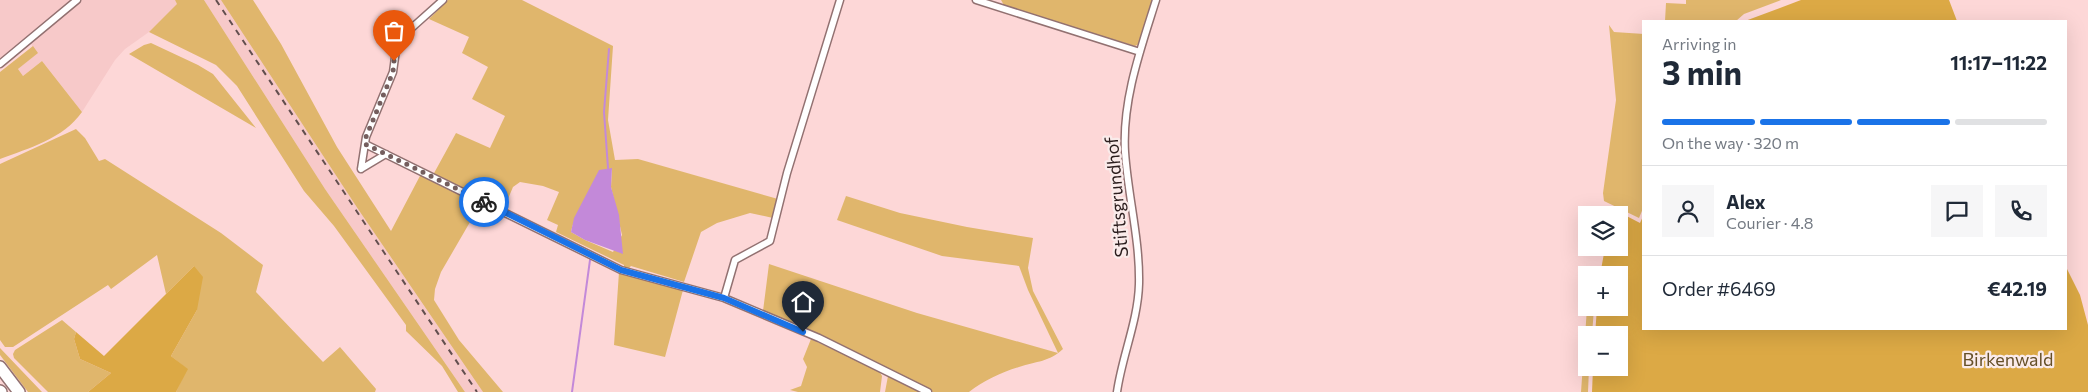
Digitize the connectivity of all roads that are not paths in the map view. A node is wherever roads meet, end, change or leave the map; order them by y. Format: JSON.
{"nodes":[{"id":1,"x":77,"y":0,"type":"edge"},
{"id":2,"x":443,"y":0,"type":"edge"},
{"id":3,"x":840,"y":0,"type":"edge"},
{"id":4,"x":976,"y":0,"type":"edge"},
{"id":5,"x":1156,"y":0,"type":"edge"},
{"id":6,"x":1140,"y":52,"type":"junction"},
{"id":7,"x":0,"y":64,"type":"edge"},
{"id":8,"x":365,"y":144,"type":"junction"},
{"id":9,"x":386,"y":154,"type":"junction"},
{"id":10,"x":724,"y":298,"type":"junction"},
{"id":11,"x":0,"y":367,"type":"edge"},
{"id":12,"x":19,"y":392,"type":"edge"},
{"id":13,"x":928,"y":392,"type":"edge"},
{"id":14,"x":1117,"y":392,"type":"edge"}],
"edges":[{"from":1,"to":7,"type":"street"},
{"from":2,"to":8,"type":"street"},
{"from":3,"to":10,"type":"street"},
{"from":4,"to":6,"type":"street"},
{"from":5,"to":6,"type":"street","name":"Stiftsgrundhof"},
{"from":6,"to":14,"type":"street","name":"Stiftsgrundhof"},
{"from":8,"to":9,"type":"street"},
{"from":8,"to":9,"type":"street"},
{"from":9,"to":10,"type":"street"},
{"from":10,"to":13,"type":"street"},
{"from":11,"to":12,"type":"highway"}]}
